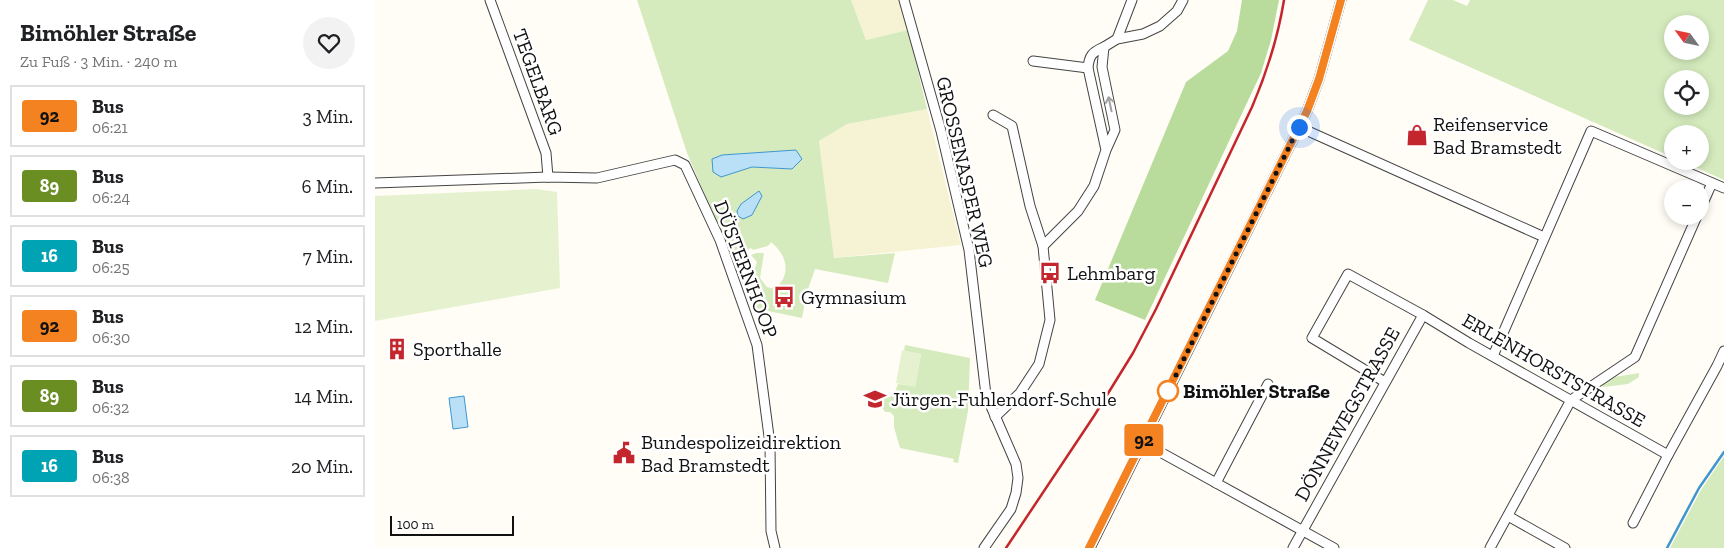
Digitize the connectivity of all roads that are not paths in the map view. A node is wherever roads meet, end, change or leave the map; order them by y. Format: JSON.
{"nodes":[{"id":1,"x":490,"y":0,"type":"edge"},
{"id":2,"x":904,"y":0,"type":"edge"},
{"id":3,"x":1132,"y":0,"type":"edge"},
{"id":4,"x":1183,"y":0,"type":"edge"},
{"id":5,"x":1341,"y":0,"type":"edge"},
{"id":6,"x":1117,"y":39,"type":"junction"},
{"id":7,"x":1104,"y":47,"type":"junction"},
{"id":8,"x":1033,"y":61,"type":"dead end"},
{"id":9,"x":1088,"y":68,"type":"junction"},
{"id":10,"x":993,"y":116,"type":"dead end"},
{"id":11,"x":1299,"y":127,"type":"junction"},
{"id":12,"x":1106,"y":150,"type":"junction"},
{"id":13,"x":548,"y":177,"type":"junction"},
{"id":14,"x":375,"y":183,"type":"edge"},
{"id":15,"x":1712,"y":183,"type":"junction"},
{"id":16,"x":1724,"y":188,"type":"edge"},
{"id":17,"x":1709,"y":190,"type":"edge"},
{"id":18,"x":1693,"y":225,"type":"edge"},
{"id":19,"x":1544,"y":237,"type":"junction"},
{"id":20,"x":1043,"y":246,"type":"junction"},
{"id":21,"x":1423,"y":315,"type":"junction"},
{"id":22,"x":1724,"y":350,"type":"edge"},
{"id":23,"x":1493,"y":356,"type":"junction"},
{"id":24,"x":1385,"y":382,"type":"junction"},
{"id":25,"x":1268,"y":384,"type":"dead end"},
{"id":26,"x":1571,"y":400,"type":"junction"},
{"id":27,"x":995,"y":416,"type":"junction"},
{"id":28,"x":1142,"y":442,"type":"junction"},
{"id":29,"x":1668,"y":455,"type":"junction"},
{"id":30,"x":1216,"y":482,"type":"junction"},
{"id":31,"x":1508,"y":516,"type":"junction"},
{"id":32,"x":1633,"y":523,"type":"dead end"},
{"id":33,"x":1302,"y":530,"type":"junction"},
{"id":34,"x":775,"y":548,"type":"edge"},
{"id":35,"x":983,"y":548,"type":"edge"},
{"id":36,"x":1089,"y":548,"type":"edge"},
{"id":37,"x":1293,"y":548,"type":"edge"},
{"id":38,"x":1334,"y":548,"type":"edge"},
{"id":39,"x":1490,"y":548,"type":"edge"},
{"id":40,"x":1565,"y":548,"type":"edge"}],
"edges":[{"from":1,"to":13,"type":"street","name":"TEGELBARG"},
{"from":2,"to":27,"type":"street","name":"GROSSENASPER WEG"},
{"from":3,"to":6,"type":"street"},
{"from":4,"to":6,"type":"street"},
{"from":5,"to":11,"type":"street"},
{"from":6,"to":7,"type":"street"},
{"from":7,"to":9,"type":"street"},
{"from":12,"to":7,"type":"street","one_way":true},
{"from":8,"to":9,"type":"street"},
{"from":9,"to":12,"type":"street"},
{"from":10,"to":20,"type":"street"},
{"from":11,"to":19,"type":"street"},
{"from":11,"to":28,"type":"street"},
{"from":12,"to":20,"type":"street"},
{"from":13,"to":14,"type":"street"},
{"from":13,"to":34,"type":"street","name":"DÜSTERNHOOP"},
{"from":15,"to":16,"type":"street"},
{"from":15,"to":17,"type":"street"},
{"from":15,"to":19,"type":"street"},
{"from":18,"to":26,"type":"street"},
{"from":19,"to":23,"type":"street"},
{"from":20,"to":27,"type":"street"},
{"from":21,"to":23,"type":"street","name":"ERLENHORSTSTRASSE"},
{"from":21,"to":24,"type":"street","name":"DÖNNEWEGSTRASSE"},
{"from":21,"to":24,"type":"street","name":"ERLENHORSTSTRASSE"},
{"from":22,"to":29,"type":"street"},
{"from":23,"to":26,"type":"street","name":"ERLENHORSTSTRASSE"},
{"from":24,"to":33,"type":"street","name":"DÖNNEWEGSTRASSE"},
{"from":25,"to":30,"type":"street"},
{"from":26,"to":29,"type":"street","name":"ERLENHORSTSTRASSE"},
{"from":26,"to":31,"type":"street"},
{"from":27,"to":35,"type":"street","name":"GROSSENASPER WEG"},
{"from":28,"to":30,"type":"street"},
{"from":28,"to":36,"type":"street"},
{"from":29,"to":32,"type":"street"},
{"from":30,"to":33,"type":"street"},
{"from":31,"to":39,"type":"street"},
{"from":31,"to":40,"type":"street"},
{"from":33,"to":37,"type":"street","name":"DÖNNEWEGSTRASSE"},
{"from":33,"to":38,"type":"street"}]}
